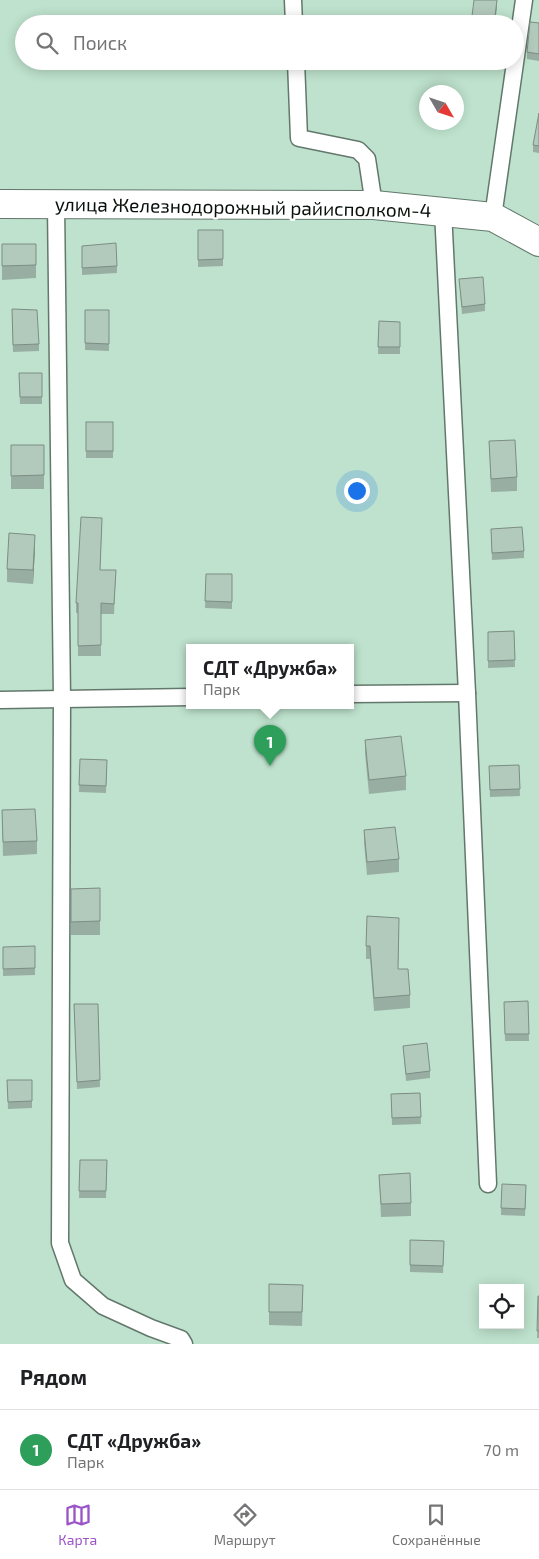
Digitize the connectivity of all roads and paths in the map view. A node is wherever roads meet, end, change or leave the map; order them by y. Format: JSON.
{"nodes":[{"id":1,"x":293,"y":0,"type":"edge"},
{"id":2,"x":524,"y":0,"type":"edge"},
{"id":3,"x":294,"y":15,"type":"edge"},
{"id":4,"x":522,"y":15,"type":"edge"},
{"id":5,"x":296,"y":70,"type":"edge"},
{"id":6,"x":514,"y":70,"type":"edge"},
{"id":7,"x":0,"y":204,"type":"edge"},
{"id":8,"x":56,"y":204,"type":"junction"},
{"id":9,"x":374,"y":205,"type":"junction"},
{"id":10,"x":443,"y":211,"type":"junction"},
{"id":11,"x":493,"y":217,"type":"junction"},
{"id":12,"x":539,"y":242,"type":"edge"},
{"id":13,"x":467,"y":692,"type":"junction"},
{"id":14,"x":354,"y":694,"type":"edge"},
{"id":15,"x":186,"y":697,"type":"edge"},
{"id":16,"x":62,"y":698,"type":"junction"},
{"id":17,"x":0,"y":700,"type":"edge"},
{"id":18,"x":488,"y":1184,"type":"dead end"},
{"id":19,"x":184,"y":1344,"type":"edge"}],
"edges":[{"from":1,"to":3,"type":"lane"},
{"from":2,"to":4,"type":"lane"},
{"from":5,"to":9,"type":"lane"},
{"from":6,"to":11,"type":"lane"},
{"from":7,"to":8,"type":"street","name":"улица Железнодорожный райисполком-4"},
{"from":8,"to":9,"type":"street","name":"улица Железнодорожный райисполком-4"},
{"from":8,"to":16,"type":"lane"},
{"from":9,"to":10,"type":"street","name":"улица Железнодорожный райисполком-4"},
{"from":10,"to":11,"type":"street","name":"улица Железнодорожный райисполком-4"},
{"from":10,"to":13,"type":"lane"},
{"from":11,"to":12,"type":"street","name":"улица Железнодорожный райисполком-4"},
{"from":13,"to":14,"type":"lane"},
{"from":13,"to":18,"type":"lane"},
{"from":15,"to":16,"type":"lane"},
{"from":16,"to":17,"type":"lane"},
{"from":16,"to":19,"type":"lane"}]}
